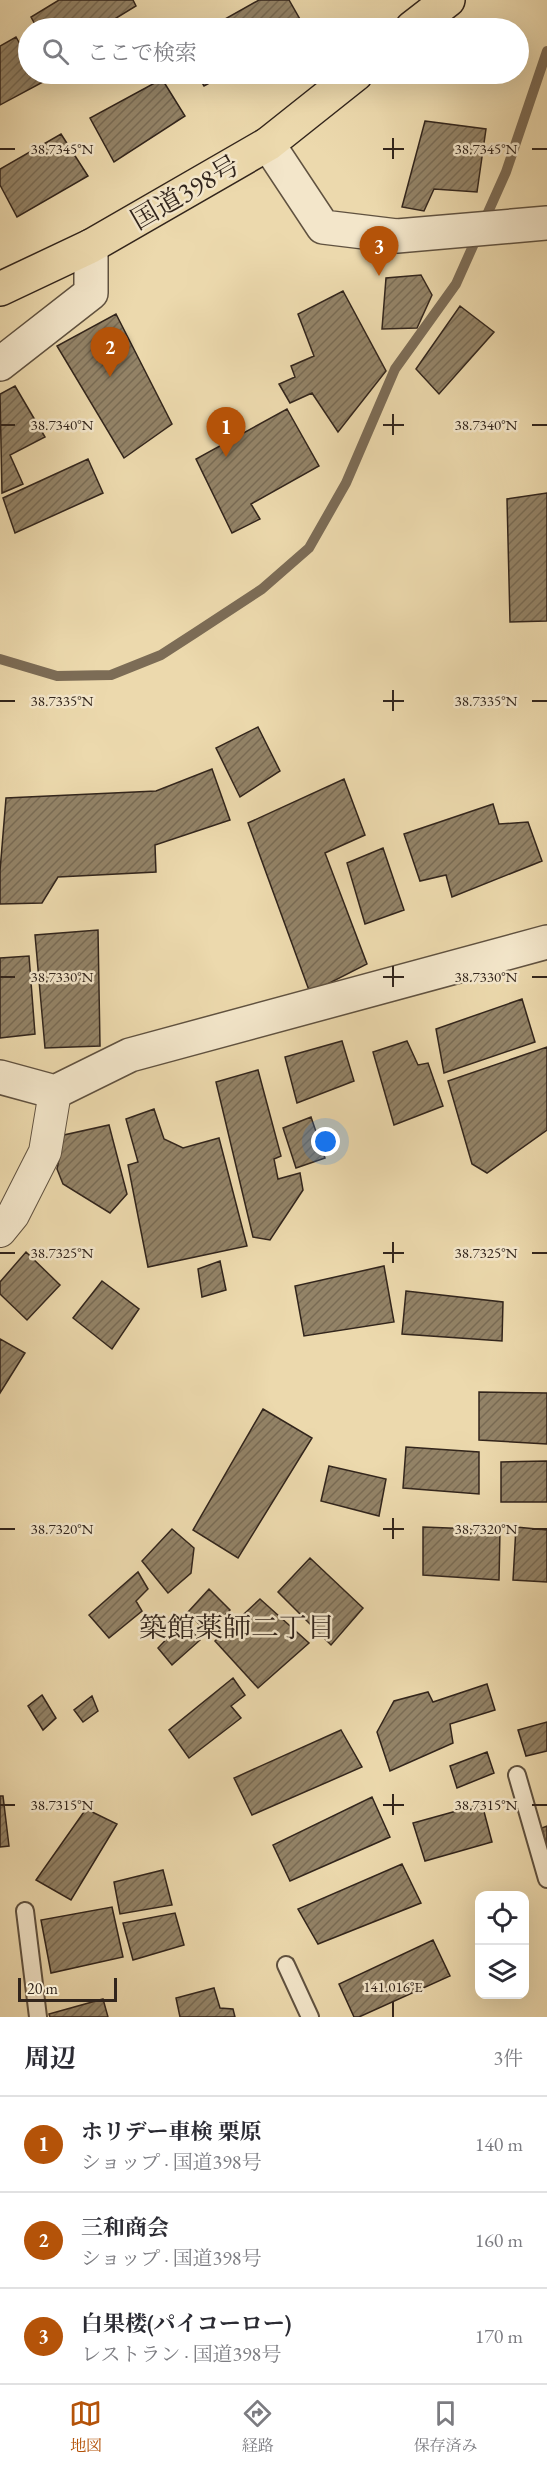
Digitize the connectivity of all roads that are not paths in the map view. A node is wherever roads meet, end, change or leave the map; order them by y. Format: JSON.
{"nodes":[{"id":1,"x":448,"y":0,"type":"edge"},
{"id":2,"x":425,"y":18,"type":"edge"},
{"id":3,"x":343,"y":84,"type":"edge"},
{"id":4,"x":268,"y":144,"type":"junction"},
{"id":5,"x":547,"y":223,"type":"edge"},
{"id":6,"x":91,"y":246,"type":"junction"},
{"id":7,"x":0,"y":290,"type":"edge"},
{"id":8,"x":0,"y":364,"type":"edge"},
{"id":9,"x":547,"y":942,"type":"edge"},
{"id":10,"x":0,"y":1077,"type":"edge"},
{"id":11,"x":55,"y":1092,"type":"junction"},
{"id":12,"x":0,"y":1231,"type":"edge"},
{"id":13,"x":516,"y":1775,"type":"dead end"},
{"id":14,"x":547,"y":1879,"type":"edge"},
{"id":15,"x":24,"y":1911,"type":"dead end"},
{"id":16,"x":286,"y":1965,"type":"dead end"},
{"id":17,"x":38,"y":2017,"type":"edge"},
{"id":18,"x":310,"y":2017,"type":"edge"}],
"edges":[{"from":1,"to":2,"type":"highway"},
{"from":3,"to":4,"type":"highway","name":"国道398号"},
{"from":4,"to":5,"type":"street"},
{"from":4,"to":6,"type":"highway","name":"国道398号"},
{"from":6,"to":7,"type":"highway","name":"国道398号"},
{"from":6,"to":8,"type":"street"},
{"from":9,"to":11,"type":"street"},
{"from":10,"to":11,"type":"street"},
{"from":11,"to":12,"type":"street"},
{"from":13,"to":14,"type":"lane"},
{"from":15,"to":17,"type":"lane"},
{"from":16,"to":18,"type":"lane"}]}
